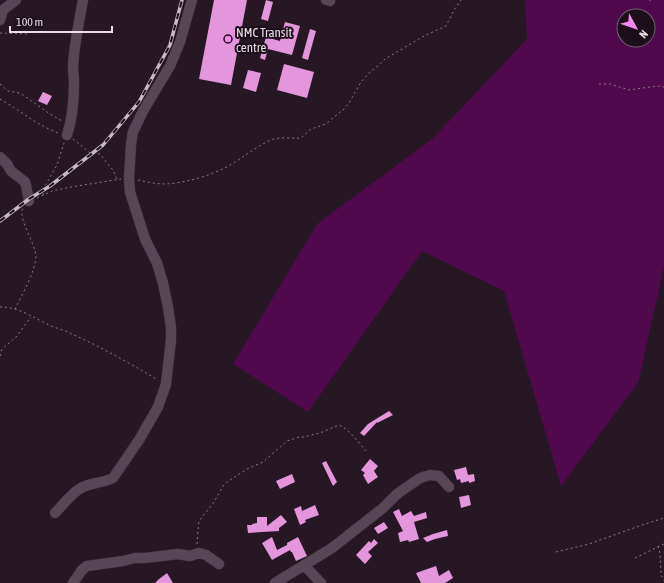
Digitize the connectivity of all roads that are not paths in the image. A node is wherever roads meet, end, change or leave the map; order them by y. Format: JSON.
{"nodes":[{"id":1,"x":16,"y":0,"type":"edge"},
{"id":2,"x":83,"y":0,"type":"edge"},
{"id":3,"x":192,"y":0,"type":"edge"},
{"id":4,"x":0,"y":20,"type":"edge"},
{"id":5,"x":67,"y":134,"type":"road end"},
{"id":6,"x":0,"y":157,"type":"edge"},
{"id":7,"x":29,"y":201,"type":"road end"},
{"id":8,"x":449,"y":487,"type":"dead end"},
{"id":9,"x":55,"y":513,"type":"dead end"},
{"id":10,"x":219,"y":564,"type":"dead end"},
{"id":11,"x":304,"y":565,"type":"junction"},
{"id":12,"x":73,"y":583,"type":"edge"},
{"id":13,"x":275,"y":583,"type":"edge"},
{"id":14,"x":321,"y":583,"type":"edge"}],
"edges":[{"from":1,"to":4,"type":"street"},
{"from":2,"to":5,"type":"street"},
{"from":3,"to":9,"type":"street"},
{"from":6,"to":7,"type":"street"},
{"from":8,"to":11,"type":"street"},
{"from":10,"to":12,"type":"street"},
{"from":11,"to":13,"type":"street"},
{"from":11,"to":14,"type":"street"}]}
